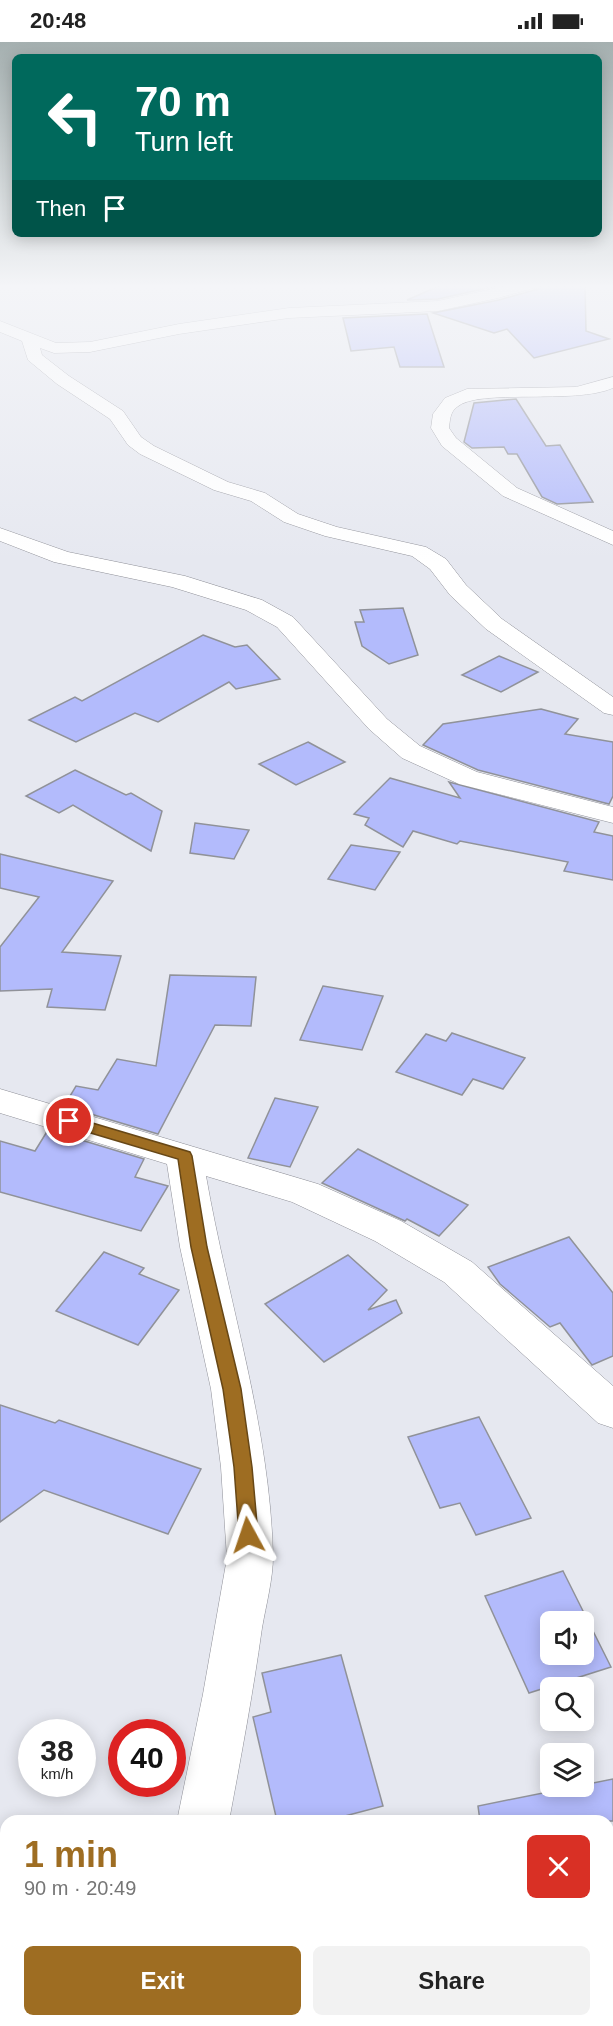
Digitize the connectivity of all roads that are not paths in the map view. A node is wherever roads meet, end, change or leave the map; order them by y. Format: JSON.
{"nodes":[{"id":1,"x":59,"y":377,"type":"edge"},
{"id":2,"x":613,"y":382,"type":"edge"},
{"id":3,"x":0,"y":534,"type":"edge"},
{"id":4,"x":613,"y":539,"type":"edge"},
{"id":5,"x":613,"y":708,"type":"edge"},
{"id":6,"x":613,"y":815,"type":"edge"},
{"id":7,"x":0,"y":1101,"type":"edge"},
{"id":8,"x":184,"y":1156,"type":"junction"},
{"id":9,"x":613,"y":1411,"type":"edge"},
{"id":10,"x":204,"y":1815,"type":"edge"}],
"edges":[{"from":1,"to":5,"type":"street"},
{"from":2,"to":4,"type":"street"},
{"from":3,"to":6,"type":"street"},
{"from":7,"to":8,"type":"street"},
{"from":8,"to":9,"type":"street"},
{"from":8,"to":10,"type":"street"}]}
